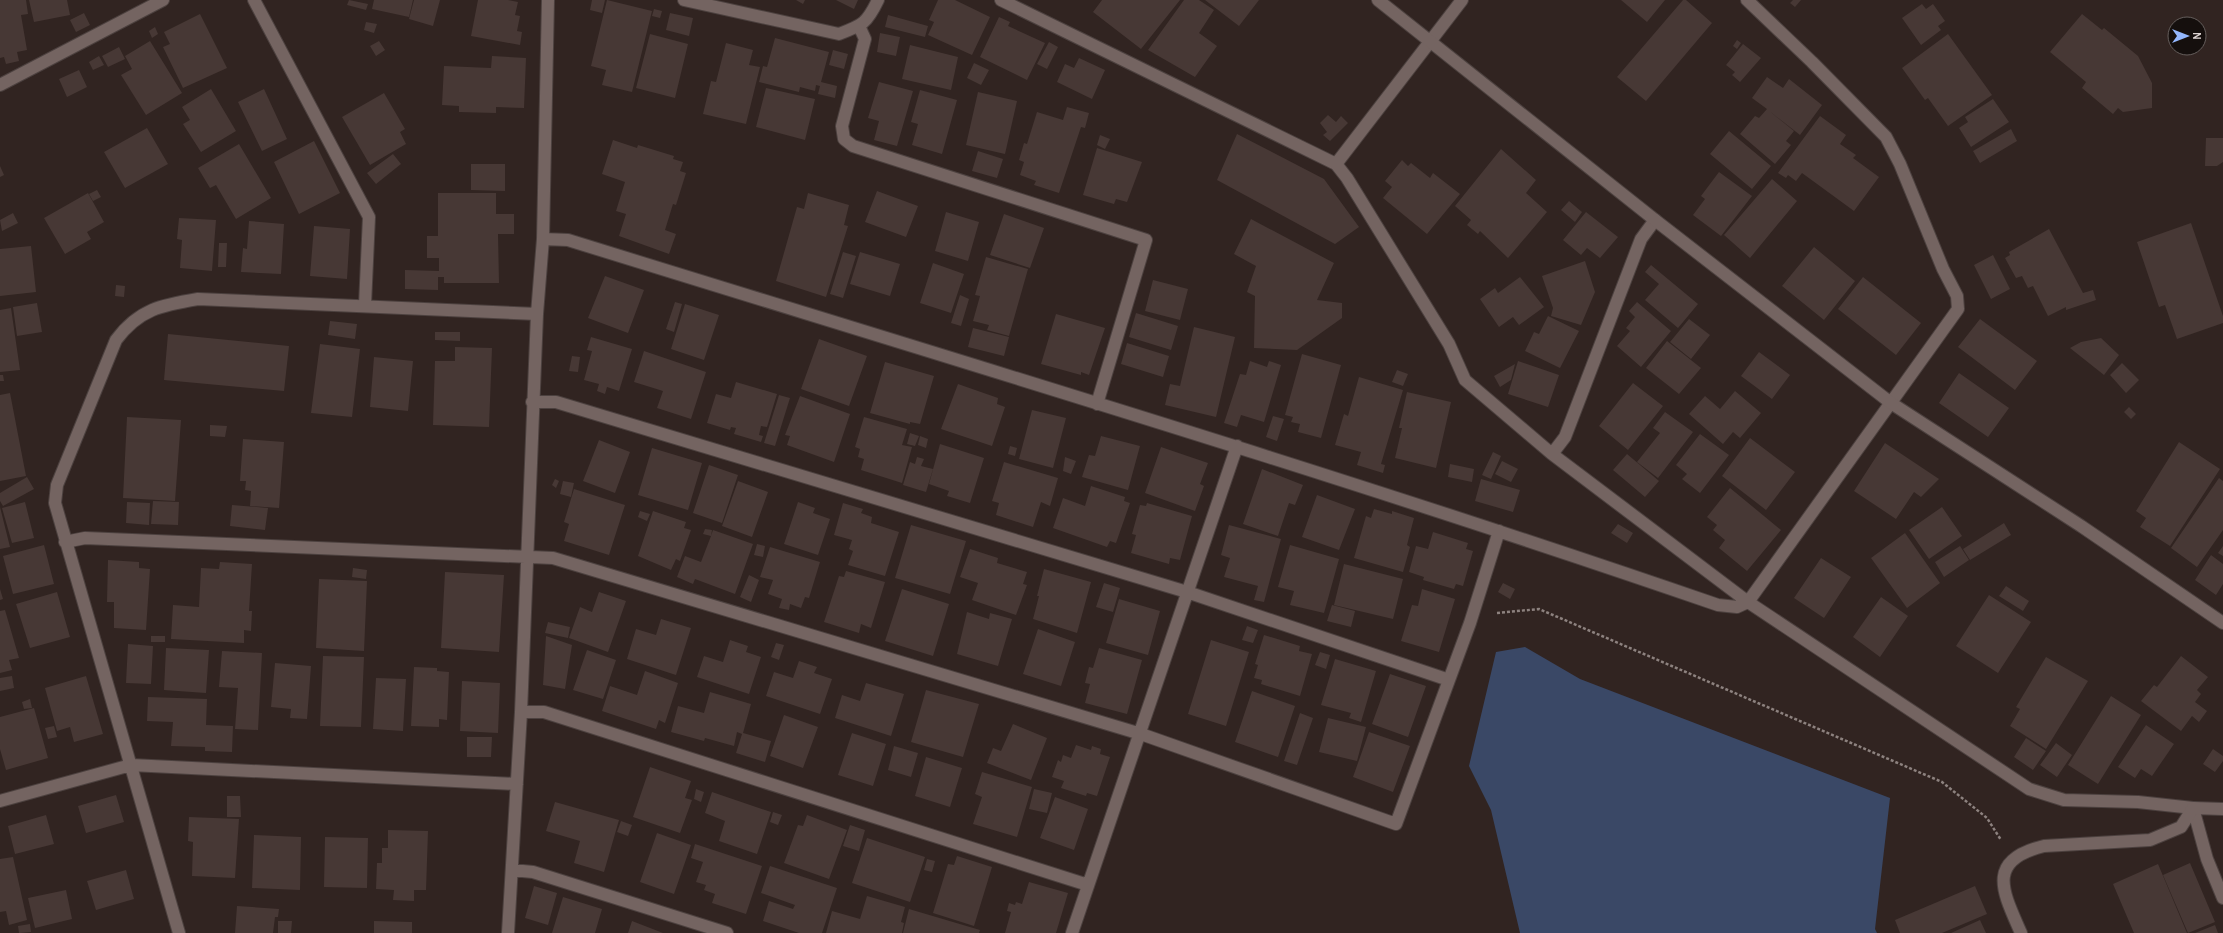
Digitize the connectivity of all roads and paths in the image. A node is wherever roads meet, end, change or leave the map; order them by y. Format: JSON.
{"nodes":[{"id":1,"x":163,"y":0,"type":"edge"},
{"id":2,"x":254,"y":0,"type":"edge"},
{"id":3,"x":548,"y":0,"type":"edge"},
{"id":4,"x":684,"y":0,"type":"edge"},
{"id":5,"x":878,"y":0,"type":"edge"},
{"id":6,"x":1001,"y":0,"type":"edge"},
{"id":7,"x":1378,"y":0,"type":"edge"},
{"id":8,"x":1462,"y":0,"type":"edge"},
{"id":9,"x":1747,"y":0,"type":"edge"},
{"id":10,"x":859,"y":26,"type":"junction"},
{"id":11,"x":1430,"y":41,"type":"junction"},
{"id":12,"x":0,"y":85,"type":"edge"},
{"id":13,"x":1336,"y":164,"type":"junction"},
{"id":14,"x":1655,"y":220,"type":"junction"},
{"id":15,"x":543,"y":238,"type":"junction"},
{"id":16,"x":365,"y":305,"type":"junction"},
{"id":17,"x":537,"y":314,"type":"junction"},
{"id":18,"x":532,"y":402,"type":"junction"},
{"id":19,"x":1891,"y":403,"type":"junction"},
{"id":20,"x":1097,"y":404,"type":"junction"},
{"id":21,"x":1237,"y":446,"type":"junction"},
{"id":22,"x":1552,"y":454,"type":"junction"},
{"id":23,"x":1499,"y":531,"type":"junction"},
{"id":24,"x":65,"y":542,"type":"junction"},
{"id":25,"x":527,"y":557,"type":"junction"},
{"id":26,"x":1187,"y":592,"type":"junction"},
{"id":27,"x":1748,"y":602,"type":"junction"},
{"id":28,"x":1470,"y":623,"type":"junction"},
{"id":29,"x":2223,"y":623,"type":"edge"},
{"id":30,"x":1449,"y":680,"type":"junction"},
{"id":31,"x":521,"y":712,"type":"junction"},
{"id":32,"x":1141,"y":734,"type":"junction"},
{"id":33,"x":130,"y":765,"type":"junction"},
{"id":34,"x":517,"y":784,"type":"junction"},
{"id":35,"x":0,"y":801,"type":"edge"},
{"id":36,"x":2192,"y":808,"type":"junction"},
{"id":37,"x":2223,"y":809,"type":"edge"},
{"id":38,"x":2012,"y":859,"type":"junction"},
{"id":39,"x":512,"y":870,"type":"junction"},
{"id":40,"x":1088,"y":885,"type":"junction"},
{"id":41,"x":2223,"y":898,"type":"edge"},
{"id":42,"x":179,"y":933,"type":"edge"},
{"id":43,"x":508,"y":933,"type":"edge"},
{"id":44,"x":726,"y":933,"type":"edge"},
{"id":45,"x":1072,"y":933,"type":"edge"},
{"id":46,"x":2021,"y":933,"type":"edge"}],
"edges":[{"from":1,"to":12,"type":"street"},
{"from":2,"to":16,"type":"street"},
{"from":3,"to":15,"type":"street"},
{"from":4,"to":10,"type":"street"},
{"from":5,"to":10,"type":"street"},
{"from":6,"to":13,"type":"street"},
{"from":7,"to":11,"type":"street"},
{"from":8,"to":11,"type":"street"},
{"from":9,"to":19,"type":"street"},
{"from":10,"to":20,"type":"street"},
{"from":11,"to":13,"type":"street"},
{"from":11,"to":14,"type":"street"},
{"from":13,"to":22,"type":"street"},
{"from":14,"to":19,"type":"street"},
{"from":14,"to":22,"type":"street"},
{"from":15,"to":17,"type":"street"},
{"from":15,"to":20,"type":"street"},
{"from":16,"to":17,"type":"street"},
{"from":16,"to":24,"type":"street"},
{"from":17,"to":18,"type":"street"},
{"from":18,"to":25,"type":"street"},
{"from":18,"to":26,"type":"street"},
{"from":19,"to":27,"type":"street"},
{"from":19,"to":29,"type":"street"},
{"from":20,"to":21,"type":"street"},
{"from":21,"to":23,"type":"street"},
{"from":21,"to":26,"type":"street"},
{"from":22,"to":27,"type":"street"},
{"from":23,"to":27,"type":"street"},
{"from":23,"to":28,"type":"street"},
{"from":24,"to":25,"type":"street"},
{"from":24,"to":33,"type":"street"},
{"from":25,"to":31,"type":"street"},
{"from":25,"to":32,"type":"street"},
{"from":26,"to":30,"type":"street"},
{"from":26,"to":32,"type":"street"},
{"from":27,"to":36,"type":"street"},
{"from":28,"to":30,"type":"street"},
{"from":28,"to":38,"type":"path"},
{"from":30,"to":32,"type":"street"},
{"from":31,"to":34,"type":"street"},
{"from":31,"to":40,"type":"street"},
{"from":32,"to":40,"type":"street"},
{"from":33,"to":34,"type":"street"},
{"from":33,"to":35,"type":"street"},
{"from":33,"to":42,"type":"street"},
{"from":34,"to":39,"type":"street"},
{"from":36,"to":37,"type":"street"},
{"from":36,"to":38,"type":"street"},
{"from":36,"to":41,"type":"street"},
{"from":38,"to":46,"type":"street"},
{"from":39,"to":43,"type":"street"},
{"from":39,"to":44,"type":"street"},
{"from":40,"to":45,"type":"street"}]}
